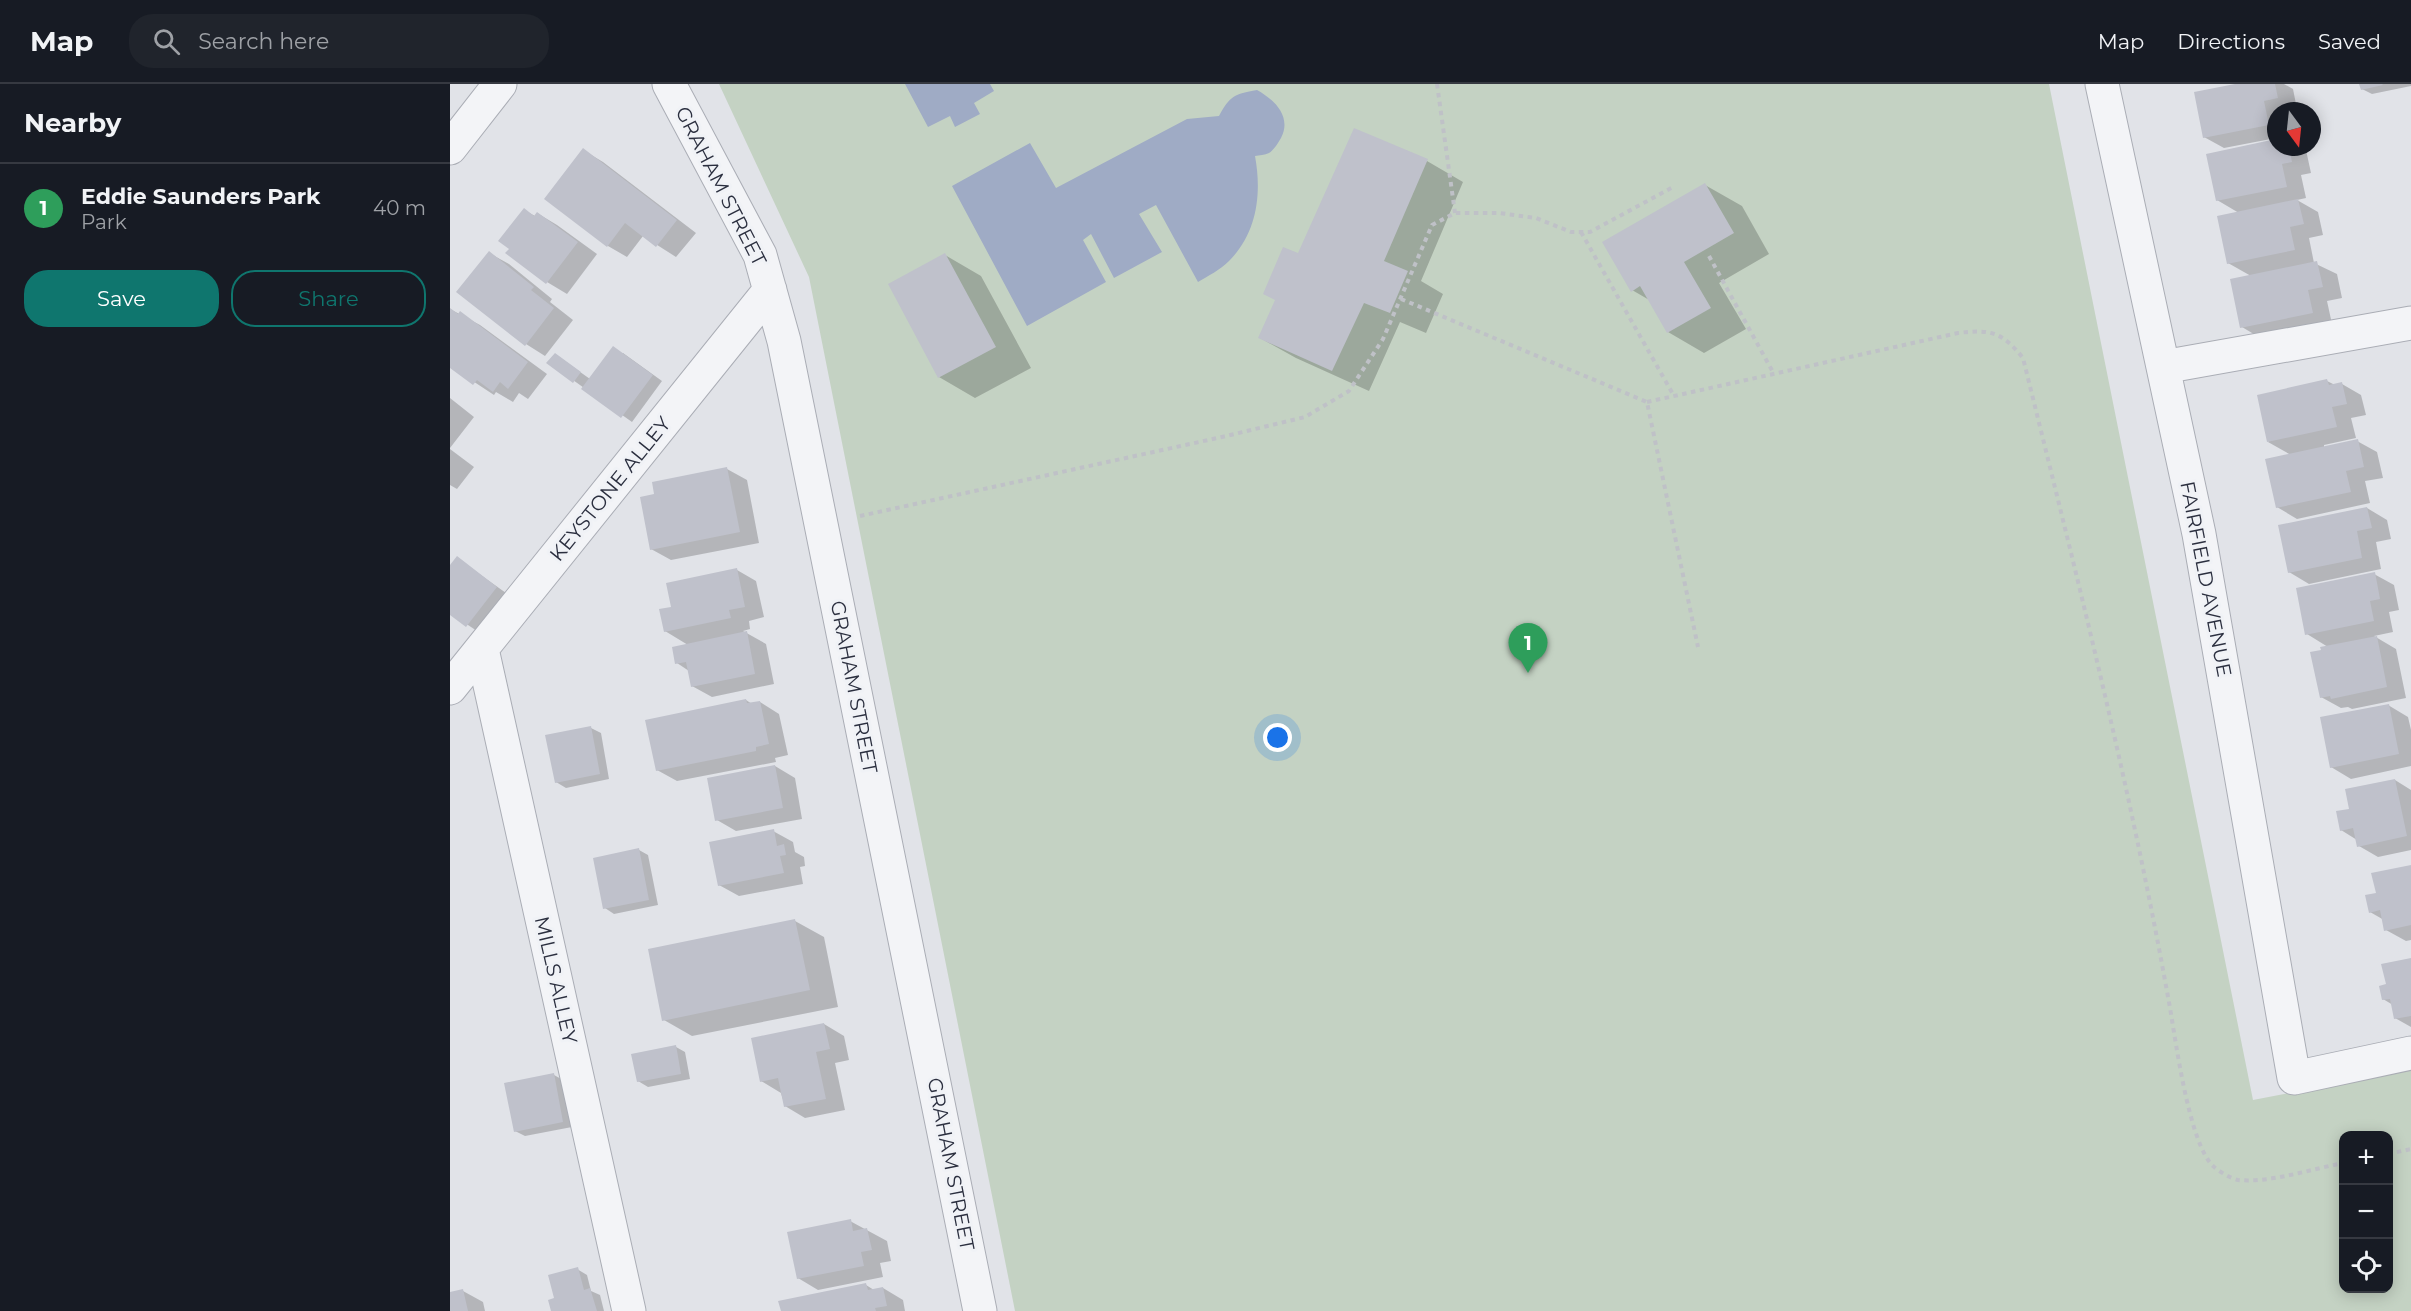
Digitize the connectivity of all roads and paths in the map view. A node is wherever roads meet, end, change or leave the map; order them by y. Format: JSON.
{"nodes":[{"id":1,"x":500,"y":84,"type":"edge"},
{"id":2,"x":669,"y":84,"type":"edge"},
{"id":3,"x":1437,"y":84,"type":"edge"},
{"id":4,"x":2102,"y":84,"type":"edge"},
{"id":5,"x":450,"y":148,"type":"edge"},
{"id":6,"x":1675,"y":186,"type":"dead end"},
{"id":7,"x":1455,"y":213,"type":"junction"},
{"id":8,"x":1581,"y":232,"type":"junction"},
{"id":9,"x":1709,"y":256,"type":"dead end"},
{"id":10,"x":770,"y":290,"type":"junction"},
{"id":11,"x":1401,"y":299,"type":"junction"},
{"id":12,"x":2411,"y":323,"type":"edge"},
{"id":13,"x":2163,"y":367,"type":"junction"},
{"id":14,"x":1774,"y":374,"type":"junction"},
{"id":15,"x":1674,"y":396,"type":"junction"},
{"id":16,"x":1647,"y":402,"type":"junction"},
{"id":17,"x":821,"y":525,"type":"junction"},
{"id":18,"x":1698,"y":647,"type":"dead end"},
{"id":19,"x":482,"y":649,"type":"junction"},
{"id":20,"x":450,"y":688,"type":"edge"},
{"id":21,"x":2411,"y":1053,"type":"edge"},
{"id":22,"x":2411,"y":1149,"type":"edge"},
{"id":23,"x":2393,"y":1153,"type":"edge"},
{"id":24,"x":2339,"y":1164,"type":"edge"},
{"id":25,"x":629,"y":1311,"type":"edge"},
{"id":26,"x":980,"y":1311,"type":"edge"}],
"edges":[{"from":1,"to":5,"type":"street"},
{"from":2,"to":10,"type":"street","name":"GRAHAM STREET"},
{"from":3,"to":7,"type":"path"},
{"from":4,"to":13,"type":"street","name":"FAIRFIELD AVENUE"},
{"from":6,"to":8,"type":"path"},
{"from":7,"to":8,"type":"path"},
{"from":7,"to":11,"type":"path"},
{"from":8,"to":15,"type":"path"},
{"from":9,"to":14,"type":"path"},
{"from":10,"to":17,"type":"street","name":"GRAHAM STREET"},
{"from":10,"to":19,"type":"street","name":"KEYSTONE ALLEY"},
{"from":11,"to":16,"type":"path"},
{"from":11,"to":17,"type":"path"},
{"from":12,"to":13,"type":"street"},
{"from":13,"to":21,"type":"street","name":"FAIRFIELD AVENUE"},
{"from":14,"to":15,"type":"path"},
{"from":14,"to":24,"type":"path"},
{"from":15,"to":16,"type":"path"},
{"from":16,"to":18,"type":"path"},
{"from":17,"to":26,"type":"street","name":"GRAHAM STREET"},
{"from":19,"to":20,"type":"street","name":"KEYSTONE ALLEY"},
{"from":19,"to":25,"type":"street","name":"MILLS ALLEY"},
{"from":22,"to":23,"type":"path"}]}
